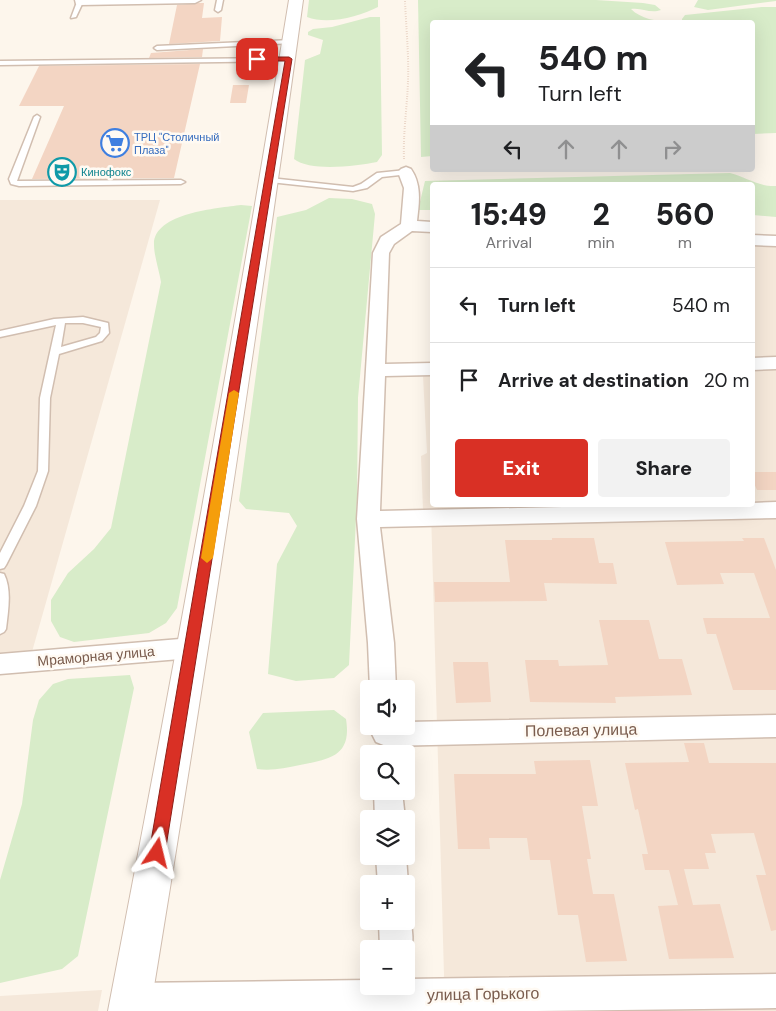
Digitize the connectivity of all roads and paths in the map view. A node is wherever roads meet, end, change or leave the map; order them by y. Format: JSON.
{"nodes":[{"id":1,"x":187,"y":0,"type":"edge"},
{"id":2,"x":195,"y":0,"type":"edge"},
{"id":3,"x":220,"y":0,"type":"edge"},
{"id":4,"x":296,"y":0,"type":"edge"},
{"id":5,"x":404,"y":0,"type":"edge"},
{"id":6,"x":80,"y":1,"type":"edge"},
{"id":7,"x":218,"y":10,"type":"dead end"},
{"id":8,"x":73,"y":17,"type":"dead end"},
{"id":9,"x":157,"y":48,"type":"dead end"},
{"id":10,"x":290,"y":50,"type":"junction"},
{"id":11,"x":0,"y":62,"type":"edge"},
{"id":12,"x":37,"y":117,"type":"dead end"},
{"id":13,"x":406,"y":172,"type":"junction"},
{"id":14,"x":270,"y":180,"type":"junction"},
{"id":15,"x":181,"y":182,"type":"dead end"},
{"id":16,"x":409,"y":226,"type":"junction"},
{"id":17,"x":430,"y":227,"type":"edge"},
{"id":18,"x":755,"y":240,"type":"edge"},
{"id":19,"x":776,"y":241,"type":"edge"},
{"id":20,"x":61,"y":321,"type":"junction"},
{"id":21,"x":0,"y":334,"type":"edge"},
{"id":22,"x":55,"y":352,"type":"junction"},
{"id":23,"x":776,"y":363,"type":"edge"},
{"id":24,"x":755,"y":364,"type":"edge"},
{"id":25,"x":430,"y":369,"type":"edge"},
{"id":26,"x":374,"y":370,"type":"junction"},
{"id":27,"x":776,"y":510,"type":"edge"},
{"id":28,"x":368,"y":519,"type":"junction"},
{"id":29,"x":0,"y":565,"type":"edge"},
{"id":30,"x":0,"y":577,"type":"edge"},
{"id":31,"x":0,"y":629,"type":"edge"},
{"id":32,"x":192,"y":648,"type":"junction"},
{"id":33,"x":0,"y":664,"type":"edge"},
{"id":34,"x":383,"y":680,"type":"edge"},
{"id":35,"x":776,"y":726,"type":"edge"},
{"id":36,"x":386,"y":738,"type":"edge"},
{"id":37,"x":776,"y":991,"type":"edge"},
{"id":38,"x":398,"y":997,"type":"edge"},
{"id":39,"x":130,"y":1005,"type":"edge"}],
"edges":[{"from":1,"to":2,"type":"street"},
{"from":1,"to":6,"type":"street"},
{"from":3,"to":7,"type":"lane"},
{"from":4,"to":10,"type":"street"},
{"from":5,"to":13,"type":"path"},
{"from":6,"to":8,"type":"lane"},
{"from":9,"to":10,"type":"lane"},
{"from":10,"to":11,"type":"lane"},
{"from":10,"to":14,"type":"street"},
{"from":12,"to":15,"type":"lane"},
{"from":13,"to":14,"type":"lane"},
{"from":13,"to":16,"type":"street"},
{"from":14,"to":32,"type":"street"},
{"from":16,"to":17,"type":"street"},
{"from":16,"to":26,"type":"street"},
{"from":18,"to":19,"type":"street"},
{"from":20,"to":21,"type":"lane"},
{"from":20,"to":22,"type":"lane"},
{"from":20,"to":22,"type":"lane"},
{"from":22,"to":29,"type":"lane"},
{"from":23,"to":24,"type":"street"},
{"from":25,"to":26,"type":"street"},
{"from":26,"to":28,"type":"street"},
{"from":27,"to":28,"type":"street"},
{"from":28,"to":34,"type":"street"},
{"from":30,"to":31,"type":"lane"},
{"from":32,"to":33,"type":"street","name":"Мраморная улица"},
{"from":32,"to":39,"type":"street"},
{"from":35,"to":36,"type":"street","name":"Полевая улица"},
{"from":37,"to":38,"type":"street","name":"улица Горького"},
{"from":38,"to":39,"type":"street","name":"улица Горького"}]}
